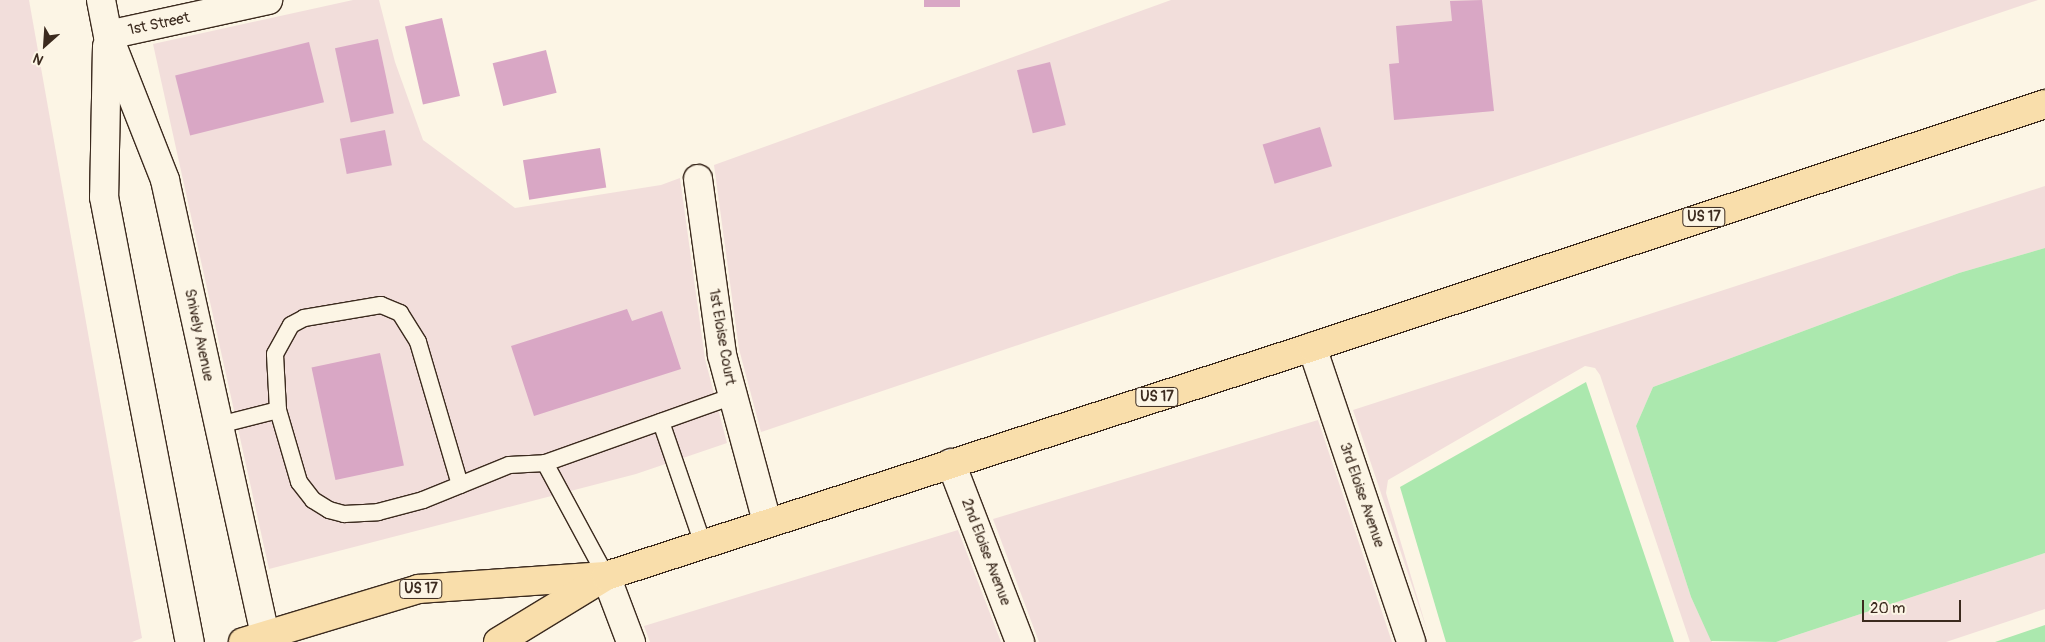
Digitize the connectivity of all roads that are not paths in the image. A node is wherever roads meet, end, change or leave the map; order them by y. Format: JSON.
{"nodes":[{"id":1,"x":101,"y":0,"type":"edge"},
{"id":2,"x":268,"y":0,"type":"edge"},
{"id":3,"x":108,"y":35,"type":"junction"},
{"id":4,"x":2045,"y":104,"type":"edge"},
{"id":5,"x":698,"y":179,"type":"dead end"},
{"id":6,"x":1312,"y":347,"type":"junction"},
{"id":7,"x":733,"y":396,"type":"junction"},
{"id":8,"x":278,"y":410,"type":"junction"},
{"id":9,"x":661,"y":422,"type":"junction"},
{"id":10,"x":219,"y":425,"type":"junction"},
{"id":11,"x":951,"y":462,"type":"junction"},
{"id":12,"x":545,"y":463,"type":"junction"},
{"id":13,"x":460,"y":485,"type":"junction"},
{"id":14,"x":767,"y":522,"type":"junction"},
{"id":15,"x":703,"y":544,"type":"junction"},
{"id":16,"x":606,"y":576,"type":"junction"},
{"id":17,"x":258,"y":640,"type":"edge"},
{"id":18,"x":190,"y":642,"type":"edge"},
{"id":19,"x":498,"y":642,"type":"edge"},
{"id":20,"x":630,"y":642,"type":"edge"},
{"id":21,"x":1020,"y":642,"type":"edge"},
{"id":22,"x":1411,"y":642,"type":"edge"}],
"edges":[{"from":1,"to":3,"type":"main road","name":"Snively Avenue"},
{"from":2,"to":3,"type":"main road","name":"1st Street"},
{"from":3,"to":10,"type":"main road","name":"Snively Avenue"},
{"from":3,"to":18,"type":"main road","name":"Snively Avenue"},
{"from":4,"to":6,"type":"highway","number":"US 17"},
{"from":5,"to":7,"type":"main road","name":"1st Eloise Court"},
{"from":6,"to":11,"type":"highway","number":"US 17"},
{"from":6,"to":22,"type":"main road","name":"3rd Eloise Avenue"},
{"from":7,"to":9,"type":"lane"},
{"from":7,"to":14,"type":"main road","name":"1st Eloise Court"},
{"from":8,"to":10,"type":"lane"},
{"from":8,"to":13,"type":"lane"},
{"from":8,"to":13,"type":"lane"},
{"from":9,"to":12,"type":"lane"},
{"from":9,"to":15,"type":"lane"},
{"from":10,"to":17,"type":"main road","name":"Snively Avenue"},
{"from":11,"to":14,"type":"highway","number":"US 17"},
{"from":11,"to":21,"type":"main road","name":"2nd Eloise Avenue"},
{"from":12,"to":13,"type":"lane"},
{"from":12,"to":16,"type":"lane"},
{"from":14,"to":15,"type":"highway","number":"US 17"},
{"from":15,"to":16,"type":"highway","number":"US 17"},
{"from":16,"to":17,"type":"highway","number":"US 17"},
{"from":16,"to":19,"type":"highway","number":"US 17"},
{"from":16,"to":20,"type":"main road"}]}
